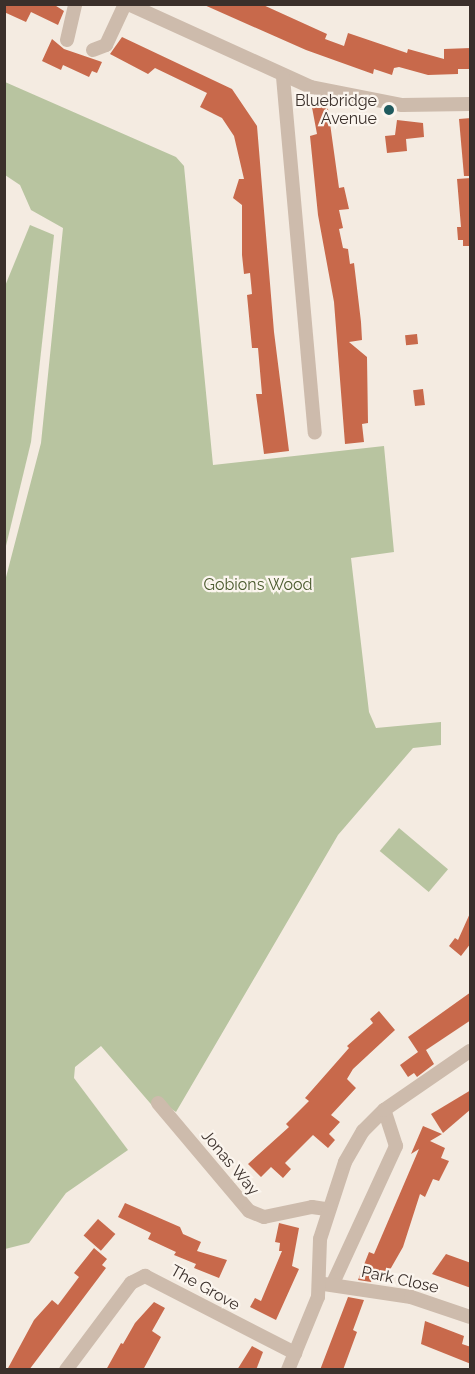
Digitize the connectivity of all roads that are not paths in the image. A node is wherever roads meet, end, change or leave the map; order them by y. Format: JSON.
{"nodes":[{"id":1,"x":75,"y":4,"type":"edge"},
{"id":2,"x":127,"y":4,"type":"edge"},
{"id":3,"x":67,"y":40,"type":"dead end"},
{"id":4,"x":93,"y":50,"type":"dead end"},
{"id":5,"x":283,"y":77,"type":"junction"},
{"id":6,"x":471,"y":104,"type":"edge"},
{"id":7,"x":315,"y":433,"type":"dead end"},
{"id":8,"x":471,"y":1051,"type":"edge"},
{"id":9,"x":158,"y":1103,"type":"dead end"},
{"id":10,"x":384,"y":1110,"type":"junction"},
{"id":11,"x":327,"y":1209,"type":"junction"},
{"id":12,"x":327,"y":1283,"type":"junction"},
{"id":13,"x":471,"y":1317,"type":"edge"},
{"id":14,"x":295,"y":1353,"type":"junction"},
{"id":15,"x":66,"y":1370,"type":"edge"},
{"id":16,"x":288,"y":1370,"type":"edge"}],
"edges":[{"from":1,"to":3,"type":"street"},
{"from":2,"to":4,"type":"street"},
{"from":2,"to":5,"type":"street"},
{"from":5,"to":6,"type":"street"},
{"from":5,"to":7,"type":"street"},
{"from":8,"to":10,"type":"street"},
{"from":9,"to":11,"type":"street","name":"Jonas Way"},
{"from":10,"to":11,"type":"street"},
{"from":10,"to":12,"type":"street"},
{"from":11,"to":12,"type":"street"},
{"from":12,"to":13,"type":"street","name":"Park Close"},
{"from":12,"to":14,"type":"street"},
{"from":14,"to":15,"type":"street","name":"The Grove"},
{"from":14,"to":16,"type":"street"}]}
